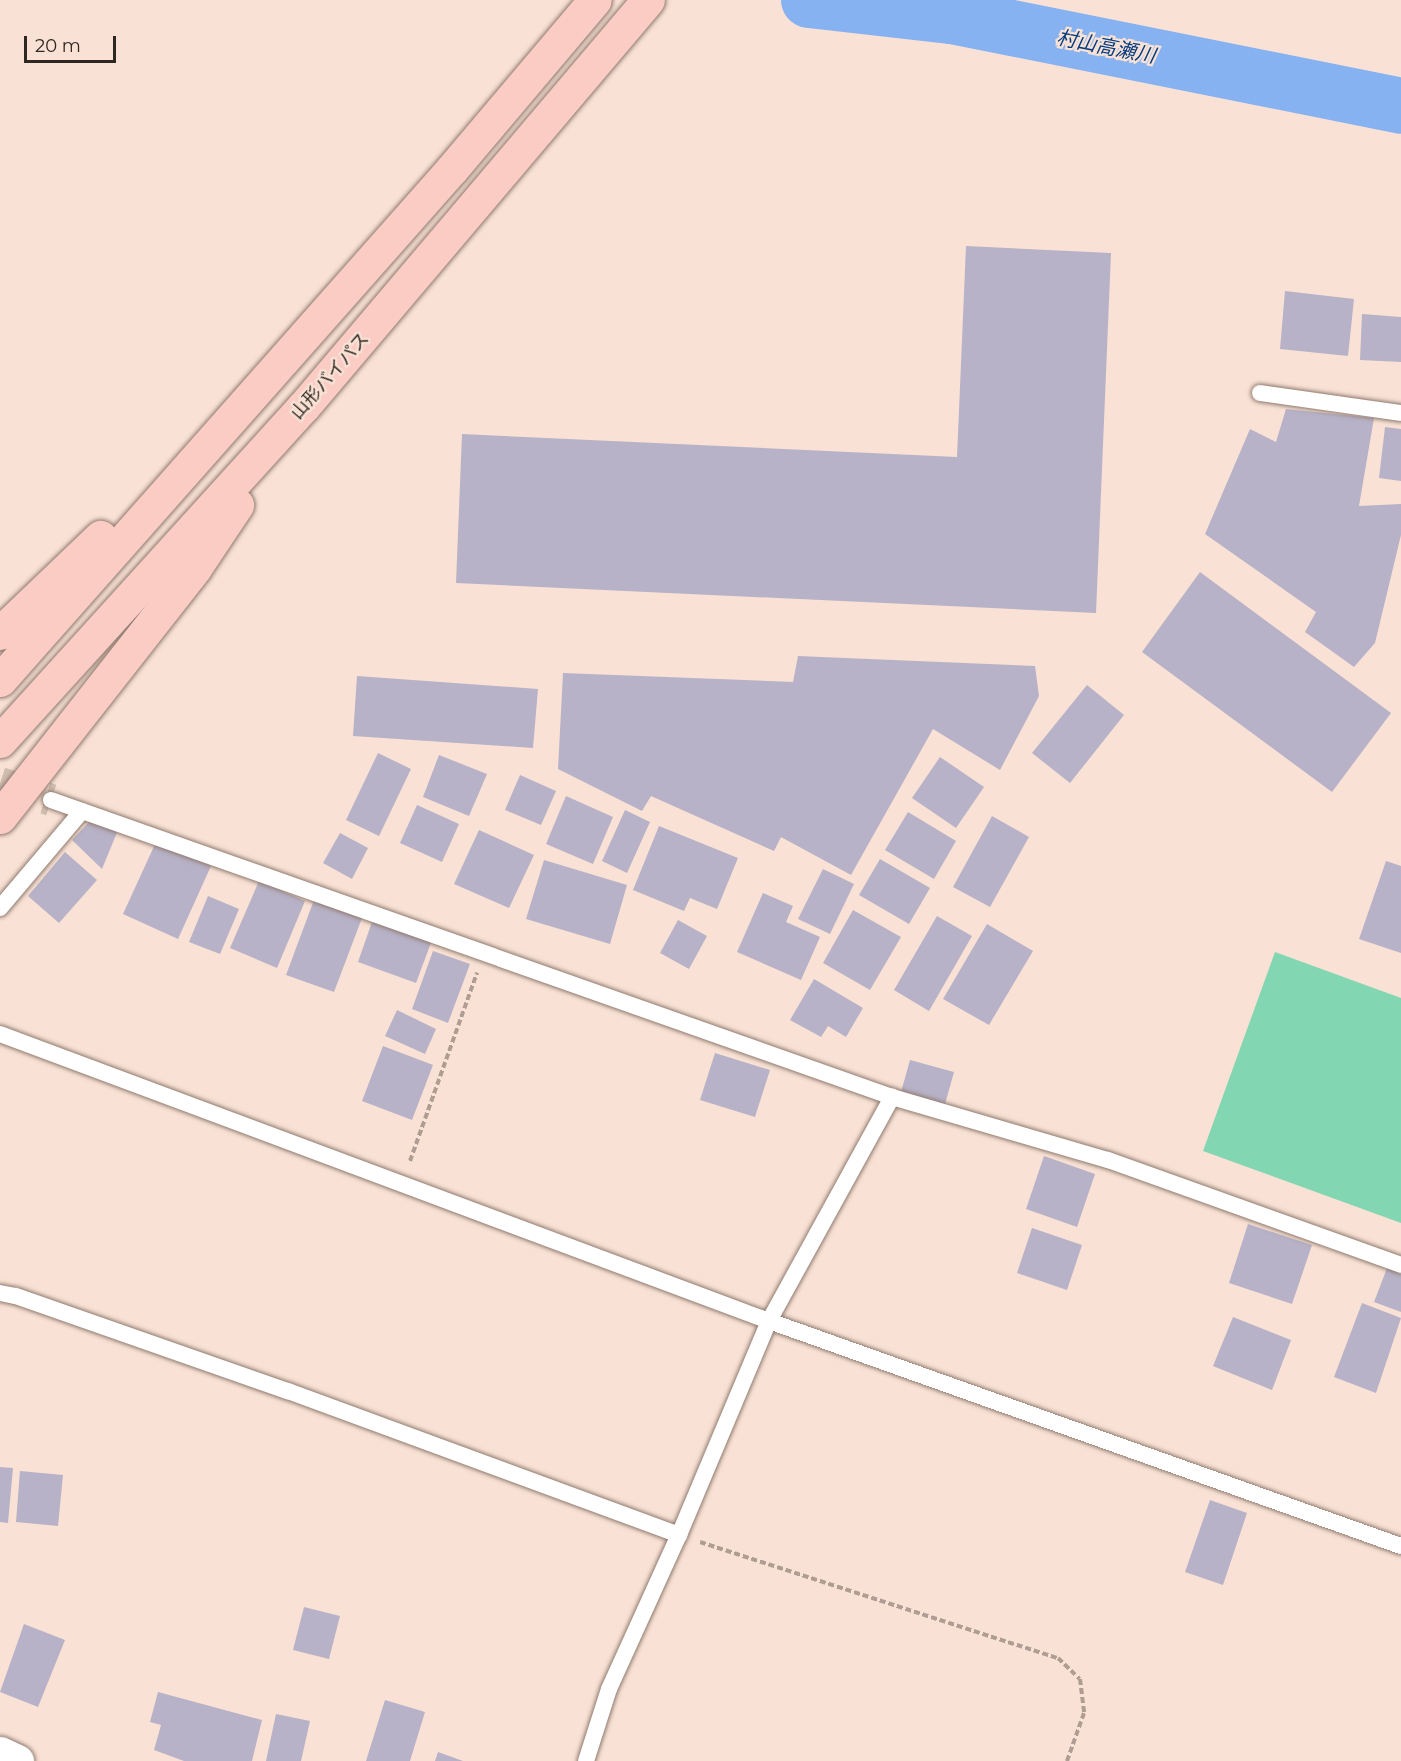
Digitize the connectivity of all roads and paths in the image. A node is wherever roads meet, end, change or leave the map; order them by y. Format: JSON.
{"nodes":[{"id":1,"x":595,"y":0,"type":"edge"},
{"id":2,"x":648,"y":0,"type":"edge"},
{"id":3,"x":264,"y":382,"type":"junction"},
{"id":4,"x":1260,"y":393,"type":"dead end"},
{"id":5,"x":304,"y":406,"type":"junction"},
{"id":6,"x":1401,"y":413,"type":"edge"},
{"id":7,"x":0,"y":633,"type":"edge"},
{"id":8,"x":0,"y":680,"type":"edge"},
{"id":9,"x":0,"y":741,"type":"edge"},
{"id":10,"x":51,"y":800,"type":"tunnel mouth"},
{"id":11,"x":81,"y":810,"type":"junction"},
{"id":12,"x":0,"y":817,"type":"edge"},
{"id":13,"x":0,"y":908,"type":"edge"},
{"id":14,"x":484,"y":952,"type":"junction"},
{"id":15,"x":0,"y":1034,"type":"edge"},
{"id":16,"x":892,"y":1097,"type":"junction"},
{"id":17,"x":402,"y":1184,"type":"junction"},
{"id":18,"x":1401,"y":1265,"type":"edge"},
{"id":19,"x":0,"y":1293,"type":"edge"},
{"id":20,"x":769,"y":1321,"type":"junction"},
{"id":21,"x":679,"y":1535,"type":"junction"},
{"id":22,"x":1401,"y":1546,"type":"edge"},
{"id":23,"x":0,"y":1753,"type":"edge"},
{"id":24,"x":17,"y":1761,"type":"edge"},
{"id":25,"x":586,"y":1761,"type":"edge"},
{"id":26,"x":1067,"y":1761,"type":"edge"}],
"edges":[{"from":1,"to":3,"type":"highway"},
{"from":2,"to":5,"type":"highway","name":"山形バイパス"},
{"from":3,"to":7,"type":"highway"},
{"from":3,"to":8,"type":"highway"},
{"from":4,"to":6,"type":"lane"},
{"from":5,"to":9,"type":"highway","name":"山形バイパス"},
{"from":5,"to":12,"type":"highway"},
{"from":10,"to":11,"type":"lane"},
{"from":11,"to":13,"type":"lane"},
{"from":11,"to":14,"type":"lane"},
{"from":14,"to":16,"type":"lane"},
{"from":14,"to":17,"type":"path"},
{"from":15,"to":17,"type":"lane"},
{"from":16,"to":18,"type":"lane"},
{"from":16,"to":20,"type":"lane"},
{"from":17,"to":20,"type":"lane"},
{"from":19,"to":21,"type":"lane"},
{"from":20,"to":21,"type":"lane"},
{"from":20,"to":22,"type":"lane"},
{"from":21,"to":25,"type":"lane"},
{"from":21,"to":26,"type":"path"},
{"from":23,"to":24,"type":"main road"}]}
